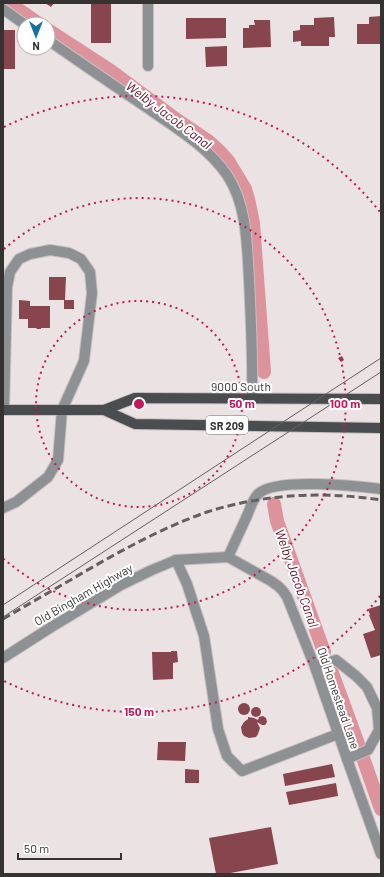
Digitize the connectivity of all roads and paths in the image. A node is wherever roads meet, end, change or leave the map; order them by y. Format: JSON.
{"nodes":[{"id":1,"x":148,"y":3,"type":"edge"},
{"id":2,"x":3,"y":9,"type":"edge"},
{"id":3,"x":16,"y":18,"type":"edge"},
{"id":4,"x":56,"y":45,"type":"edge"},
{"id":5,"x":148,"y":66,"type":"dead end"},
{"id":6,"x":252,"y":399,"type":"junction"},
{"id":7,"x":381,"y":399,"type":"edge"},
{"id":8,"x":4,"y":410,"type":"edge"},
{"id":9,"x":62,"y":410,"type":"junction"},
{"id":10,"x":104,"y":410,"type":"junction"},
{"id":11,"x":381,"y":422,"type":"edge"},
{"id":12,"x":352,"y":428,"type":"junction"},
{"id":13,"x":381,"y":428,"type":"edge"},
{"id":14,"x":381,"y":489,"type":"edge"},
{"id":15,"x":3,"y":508,"type":"edge"},
{"id":16,"x":228,"y":557,"type":"junction"},
{"id":17,"x":176,"y":560,"type":"junction"},
{"id":18,"x":3,"y":658,"type":"edge"},
{"id":19,"x":315,"y":667,"type":"junction"},
{"id":20,"x":338,"y":734,"type":"junction"},
{"id":21,"x":347,"y":760,"type":"junction"},
{"id":22,"x":381,"y":854,"type":"edge"}],
"edges":[{"from":1,"to":5,"type":"street"},
{"from":2,"to":3,"type":"street"},
{"from":4,"to":6,"type":"street"},
{"from":6,"to":7,"type":"main road","name":"9000 South","number":"SR 209"},
{"from":6,"to":10,"type":"main road","name":"9000 South","number":"SR 209"},
{"from":8,"to":9,"type":"main road","name":"9000 South","number":"SR 209"},
{"from":8,"to":9,"type":"street"},
{"from":9,"to":10,"type":"main road","name":"9000 South","number":"SR 209"},
{"from":9,"to":15,"type":"street"},
{"from":10,"to":12,"type":"main road","name":"9000 South","number":"SR 209"},
{"from":11,"to":12,"type":"main road"},
{"from":12,"to":13,"type":"main road","name":"9000 South","number":"SR 209"},
{"from":14,"to":16,"type":"street"},
{"from":16,"to":17,"type":"street","name":"Old Bingham Highway"},
{"from":16,"to":19,"type":"street","name":"Old Homestead Lane"},
{"from":17,"to":18,"type":"street","name":"Old Bingham Highway"},
{"from":17,"to":20,"type":"street"},
{"from":19,"to":20,"type":"street","name":"Old Homestead Lane"},
{"from":19,"to":21,"type":"street"},
{"from":20,"to":21,"type":"street","name":"Old Homestead Lane"},
{"from":21,"to":22,"type":"street","name":"Old Homestead Lane"}]}
